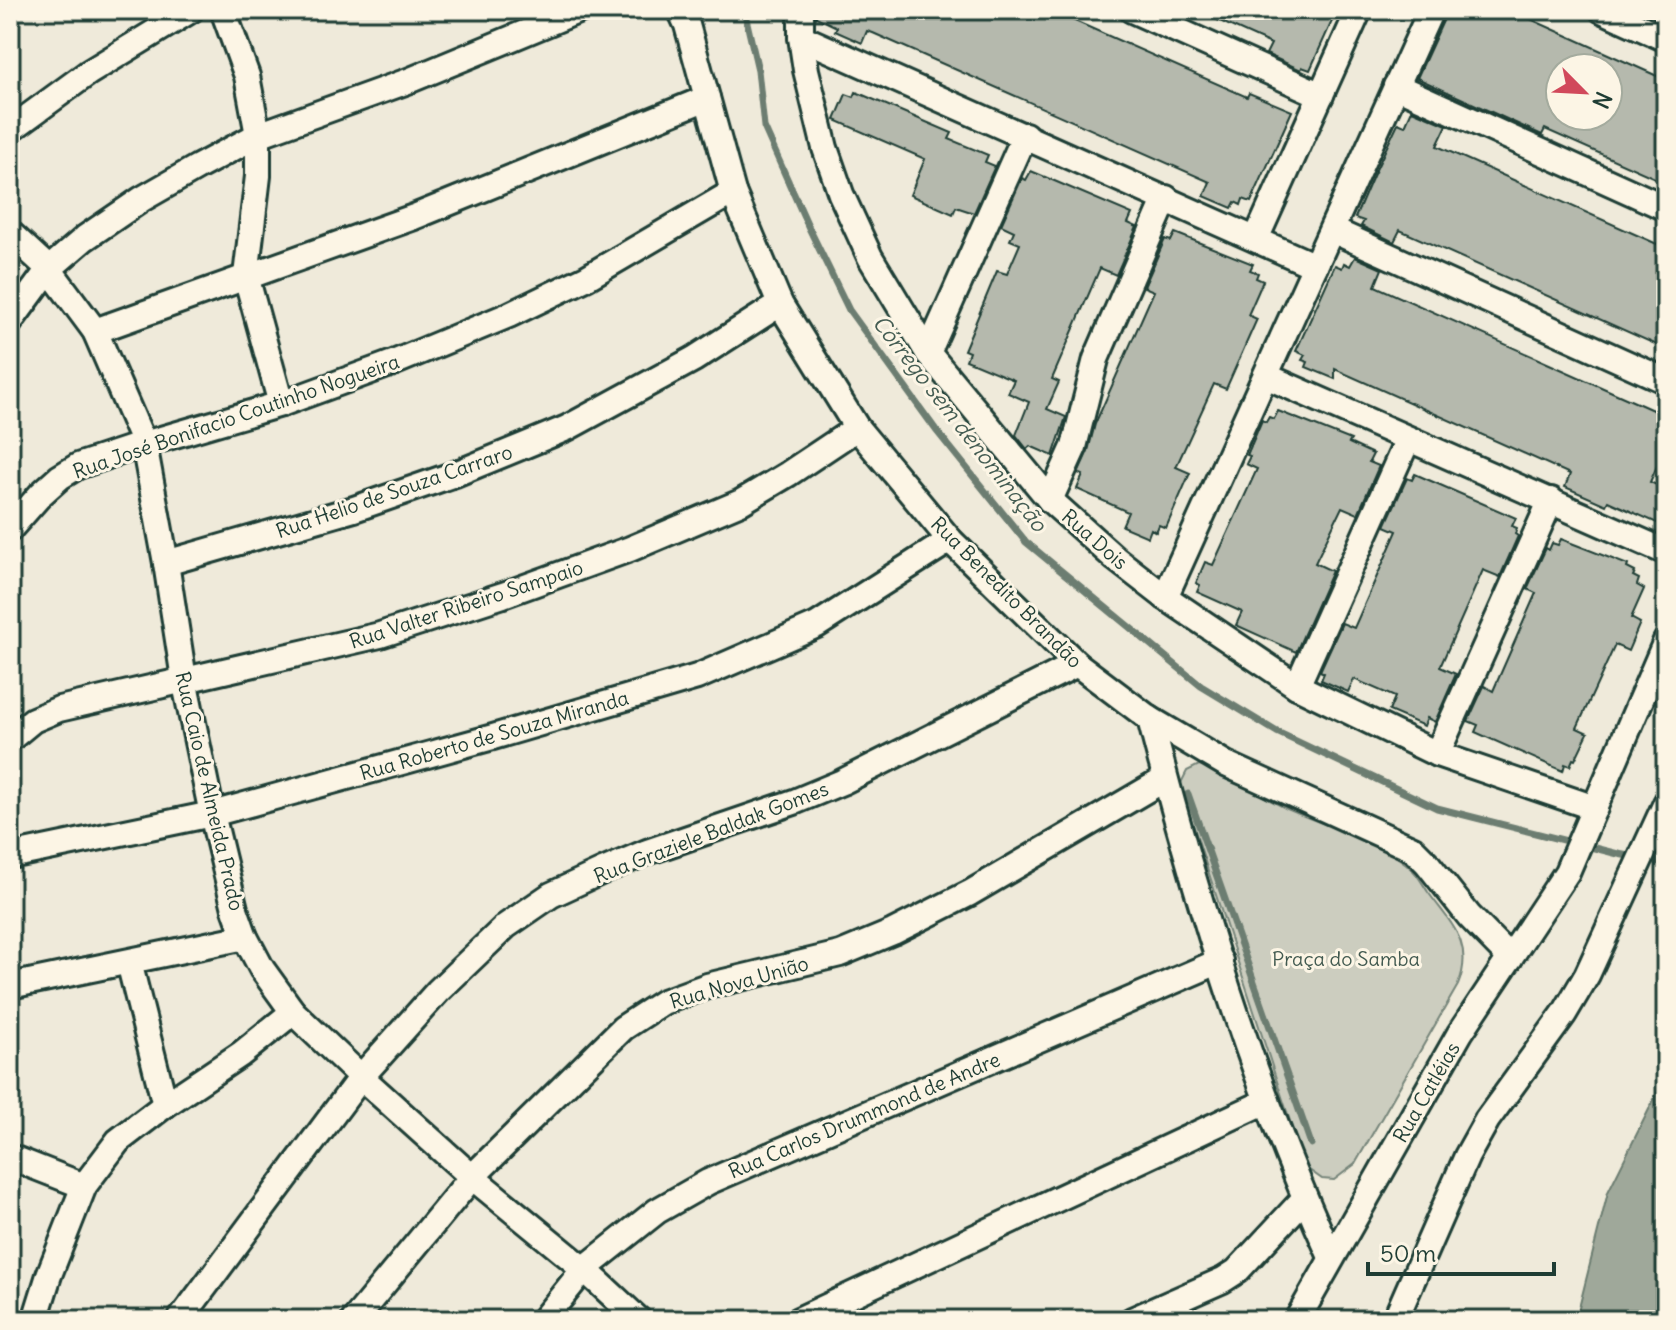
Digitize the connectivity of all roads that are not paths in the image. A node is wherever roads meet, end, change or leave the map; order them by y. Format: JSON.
{"nodes":[{"id":1,"x":191,"y":10,"type":"edge"},
{"id":2,"x":223,"y":10,"type":"edge"},
{"id":3,"x":580,"y":10,"type":"edge"},
{"id":4,"x":680,"y":10,"type":"edge"},
{"id":5,"x":800,"y":10,"type":"edge"},
{"id":6,"x":1132,"y":10,"type":"edge"},
{"id":7,"x":1359,"y":10,"type":"edge"},
{"id":8,"x":1431,"y":10,"type":"edge"},
{"id":9,"x":1602,"y":10,"type":"edge"},
{"id":10,"x":801,"y":37,"type":"junction"},
{"id":11,"x":1666,"y":39,"type":"edge"},
{"id":12,"x":1396,"y":86,"type":"junction"},
{"id":13,"x":1321,"y":95,"type":"junction"},
{"id":14,"x":707,"y":98,"type":"junction"},
{"id":15,"x":10,"y":130,"type":"edge"},
{"id":16,"x":258,"y":135,"type":"junction"},
{"id":17,"x":1025,"y":135,"type":"junction"},
{"id":18,"x":733,"y":192,"type":"junction"},
{"id":19,"x":1166,"y":198,"type":"junction"},
{"id":20,"x":1666,"y":208,"type":"edge"},
{"id":21,"x":1332,"y":230,"type":"junction"},
{"id":22,"x":10,"y":233,"type":"edge"},
{"id":23,"x":1256,"y":239,"type":"junction"},
{"id":24,"x":1315,"y":266,"type":"junction"},
{"id":25,"x":49,"y":269,"type":"junction"},
{"id":26,"x":246,"y":276,"type":"junction"},
{"id":27,"x":780,"y":304,"type":"junction"},
{"id":28,"x":10,"y":322,"type":"edge"},
{"id":29,"x":95,"y":331,"type":"junction"},
{"id":30,"x":928,"y":353,"type":"junction"},
{"id":31,"x":1266,"y":376,"type":"junction"},
{"id":32,"x":1666,"y":381,"type":"edge"},
{"id":33,"x":281,"y":404,"type":"junction"},
{"id":34,"x":857,"y":428,"type":"junction"},
{"id":35,"x":1408,"y":439,"type":"junction"},
{"id":36,"x":144,"y":444,"type":"junction"},
{"id":37,"x":1050,"y":500,"type":"junction"},
{"id":38,"x":1551,"y":500,"type":"junction"},
{"id":39,"x":10,"y":529,"type":"edge"},
{"id":40,"x":950,"y":540,"type":"junction"},
{"id":41,"x":1666,"y":552,"type":"edge"},
{"id":42,"x":166,"y":563,"type":"junction"},
{"id":43,"x":1165,"y":597,"type":"junction"},
{"id":44,"x":1666,"y":641,"type":"edge"},
{"id":45,"x":1077,"y":664,"type":"junction"},
{"id":46,"x":184,"y":679,"type":"junction"},
{"id":47,"x":1297,"y":686,"type":"junction"},
{"id":48,"x":1150,"y":719,"type":"junction"},
{"id":49,"x":10,"y":739,"type":"edge"},
{"id":50,"x":1437,"y":754,"type":"junction"},
{"id":51,"x":1165,"y":779,"type":"junction"},
{"id":52,"x":1666,"y":803,"type":"edge"},
{"id":53,"x":212,"y":814,"type":"junction"},
{"id":54,"x":1592,"y":816,"type":"junction"},
{"id":55,"x":10,"y":856,"type":"edge"},
{"id":56,"x":245,"y":937,"type":"junction"},
{"id":57,"x":1510,"y":958,"type":"junction"},
{"id":58,"x":1220,"y":961,"type":"junction"},
{"id":59,"x":129,"y":962,"type":"junction"},
{"id":60,"x":10,"y":986,"type":"edge"},
{"id":61,"x":293,"y":1012,"type":"junction"},
{"id":62,"x":361,"y":1077,"type":"junction"},
{"id":63,"x":1267,"y":1101,"type":"junction"},
{"id":64,"x":165,"y":1105,"type":"junction"},
{"id":65,"x":10,"y":1157,"type":"edge"},
{"id":66,"x":472,"y":1177,"type":"junction"},
{"id":67,"x":84,"y":1186,"type":"junction"},
{"id":68,"x":1304,"y":1199,"type":"junction"},
{"id":69,"x":1331,"y":1257,"type":"junction"},
{"id":70,"x":584,"y":1269,"type":"junction"},
{"id":71,"x":35,"y":1320,"type":"edge"},
{"id":72,"x":180,"y":1320,"type":"edge"},
{"id":73,"x":354,"y":1320,"type":"edge"},
{"id":74,"x":543,"y":1320,"type":"edge"},
{"id":75,"x":639,"y":1320,"type":"edge"},
{"id":76,"x":798,"y":1320,"type":"edge"},
{"id":77,"x":1132,"y":1320,"type":"edge"},
{"id":78,"x":1297,"y":1320,"type":"edge"},
{"id":79,"x":1395,"y":1320,"type":"edge"}],
"edges":[{"from":1,"to":15,"type":"street"},
{"from":2,"to":16,"type":"street"},
{"from":3,"to":16,"type":"street"},
{"from":4,"to":14,"type":"street","name":"Rua Benedito Brandão"},
{"from":5,"to":10,"type":"street","name":"Rua Dois"},
{"from":6,"to":13,"type":"street"},
{"from":7,"to":13,"type":"street"},
{"from":8,"to":12,"type":"street"},
{"from":9,"to":11,"type":"street"},
{"from":10,"to":17,"type":"street"},
{"from":10,"to":30,"type":"street","name":"Rua Dois"},
{"from":12,"to":20,"type":"street"},
{"from":12,"to":21,"type":"street"},
{"from":13,"to":23,"type":"street"},
{"from":14,"to":18,"type":"street","name":"Rua Benedito Brandão"},
{"from":14,"to":26,"type":"street"},
{"from":16,"to":25,"type":"street"},
{"from":16,"to":26,"type":"street"},
{"from":17,"to":19,"type":"street"},
{"from":17,"to":30,"type":"street"},
{"from":18,"to":27,"type":"street","name":"Rua Benedito Brandão"},
{"from":18,"to":33,"type":"street","name":"Rua José Bonifacio Coutinho Nogueira"},
{"from":19,"to":23,"type":"street"},
{"from":19,"to":37,"type":"street"},
{"from":21,"to":24,"type":"street"},
{"from":21,"to":32,"type":"street"},
{"from":22,"to":25,"type":"street","name":"Rua Caio de Almeida Prado"},
{"from":23,"to":24,"type":"street"},
{"from":24,"to":31,"type":"street"},
{"from":25,"to":28,"type":"street"},
{"from":25,"to":29,"type":"street","name":"Rua Caio de Almeida Prado"},
{"from":26,"to":29,"type":"street"},
{"from":26,"to":33,"type":"street"},
{"from":27,"to":34,"type":"street","name":"Rua Benedito Brandão"},
{"from":27,"to":42,"type":"street","name":"Rua Helio de Souza Carraro"},
{"from":29,"to":36,"type":"street","name":"Rua Caio de Almeida Prado"},
{"from":30,"to":37,"type":"street","name":"Rua Dois"},
{"from":31,"to":35,"type":"street"},
{"from":31,"to":43,"type":"street"},
{"from":33,"to":36,"type":"street","name":"Rua José Bonifacio Coutinho Nogueira"},
{"from":34,"to":40,"type":"street","name":"Rua Benedito Brandão"},
{"from":34,"to":46,"type":"street","name":"Rua Valter Ribeiro Sampaio"},
{"from":35,"to":38,"type":"street"},
{"from":35,"to":47,"type":"street"},
{"from":36,"to":39,"type":"street","name":"Rua José Bonifacio Coutinho Nogueira"},
{"from":36,"to":42,"type":"street","name":"Rua Caio de Almeida Prado"},
{"from":37,"to":43,"type":"street","name":"Rua Dois"},
{"from":38,"to":41,"type":"street"},
{"from":38,"to":50,"type":"street"},
{"from":40,"to":45,"type":"street","name":"Rua Benedito Brandão"},
{"from":40,"to":53,"type":"street","name":"Rua Roberto de Souza Miranda"},
{"from":42,"to":46,"type":"street","name":"Rua Caio de Almeida Prado"},
{"from":43,"to":47,"type":"street","name":"Rua Dois"},
{"from":44,"to":54,"type":"street","name":"Rua Catléias"},
{"from":45,"to":48,"type":"street","name":"Rua Benedito Brandão"},
{"from":45,"to":62,"type":"street","name":"Rua Graziele Baldak Gomes"},
{"from":46,"to":49,"type":"street","name":"Rua Valter Ribeiro Sampaio"},
{"from":46,"to":53,"type":"street","name":"Rua Caio de Almeida Prado"},
{"from":47,"to":50,"type":"street","name":"Rua Dois"},
{"from":48,"to":51,"type":"street"},
{"from":48,"to":57,"type":"street","name":"Rua Benedito Brandão"},
{"from":50,"to":54,"type":"street","name":"Rua Dois"},
{"from":51,"to":58,"type":"street"},
{"from":51,"to":66,"type":"street","name":"Rua Nova União"},
{"from":52,"to":79,"type":"street"},
{"from":53,"to":55,"type":"street","name":"Rua Roberto de Souza Miranda"},
{"from":53,"to":56,"type":"street","name":"Rua Caio de Almeida Prado"},
{"from":54,"to":57,"type":"street","name":"Rua Catléias"},
{"from":56,"to":59,"type":"street"},
{"from":56,"to":61,"type":"street","name":"Rua Caio de Almeida Prado"},
{"from":57,"to":69,"type":"street","name":"Rua Catléias"},
{"from":58,"to":63,"type":"street"},
{"from":58,"to":70,"type":"street","name":"Rua Carlos Drummond de Andre"},
{"from":59,"to":60,"type":"street"},
{"from":59,"to":64,"type":"street"},
{"from":61,"to":62,"type":"street","name":"Rua Caio de Almeida Prado"},
{"from":61,"to":64,"type":"street"},
{"from":62,"to":66,"type":"street","name":"Rua Caio de Almeida Prado"},
{"from":62,"to":72,"type":"street","name":"Rua Graziele Baldak Gomes"},
{"from":63,"to":68,"type":"street"},
{"from":63,"to":76,"type":"street"},
{"from":64,"to":67,"type":"street"},
{"from":65,"to":67,"type":"street"},
{"from":66,"to":70,"type":"street","name":"Rua Caio de Almeida Prado"},
{"from":66,"to":73,"type":"street","name":"Rua Nova União"},
{"from":67,"to":71,"type":"street"},
{"from":68,"to":69,"type":"street"},
{"from":68,"to":77,"type":"street"},
{"from":69,"to":78,"type":"street","name":"Rua Catléias"},
{"from":70,"to":74,"type":"street","name":"Rua Carlos Drummond de Andre"},
{"from":70,"to":75,"type":"street","name":"Rua Caio de Almeida Prado"}]}
